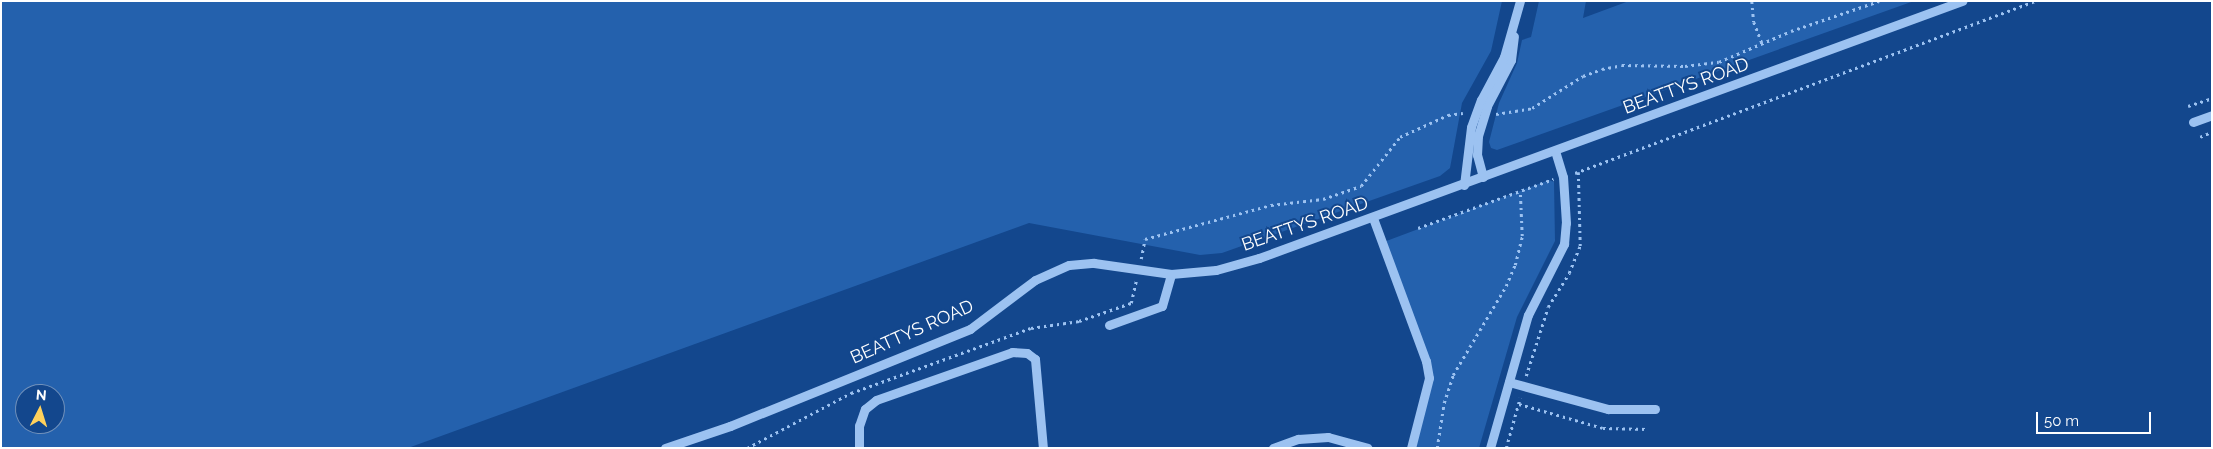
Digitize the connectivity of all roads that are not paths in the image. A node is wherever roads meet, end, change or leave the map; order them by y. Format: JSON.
{"nodes":[{"id":1,"x":1520,"y":1,"type":"edge"},
{"id":2,"x":1962,"y":1,"type":"edge"},
{"id":3,"x":1480,"y":113,"type":"junction"},
{"id":4,"x":2212,"y":115,"type":"edge"},
{"id":5,"x":2193,"y":122,"type":"dead end"},
{"id":6,"x":1555,"y":151,"type":"junction"},
{"id":7,"x":1483,"y":178,"type":"junction"},
{"id":8,"x":1464,"y":184,"type":"junction"},
{"id":9,"x":1373,"y":218,"type":"junction"},
{"id":10,"x":1171,"y":274,"type":"junction"},
{"id":11,"x":1109,"y":325,"type":"dead end"},
{"id":12,"x":1509,"y":382,"type":"junction"},
{"id":13,"x":1655,"y":410,"type":"dead end"},
{"id":14,"x":665,"y":448,"type":"edge"},
{"id":15,"x":859,"y":448,"type":"edge"},
{"id":16,"x":1043,"y":448,"type":"edge"},
{"id":17,"x":1273,"y":448,"type":"edge"},
{"id":18,"x":1368,"y":448,"type":"edge"},
{"id":19,"x":1412,"y":448,"type":"edge"},
{"id":20,"x":1490,"y":448,"type":"edge"}],
"edges":[{"from":1,"to":3,"type":"street"},
{"from":2,"to":6,"type":"street","name":"BEATTYS ROAD"},
{"from":3,"to":7,"type":"street"},
{"from":3,"to":8,"type":"street"},
{"from":4,"to":5,"type":"street"},
{"from":6,"to":7,"type":"street","name":"BEATTYS ROAD"},
{"from":6,"to":12,"type":"street"},
{"from":7,"to":8,"type":"street","name":"BEATTYS ROAD"},
{"from":8,"to":9,"type":"street","name":"BEATTYS ROAD"},
{"from":9,"to":10,"type":"street","name":"BEATTYS ROAD"},
{"from":9,"to":19,"type":"street"},
{"from":10,"to":11,"type":"street"},
{"from":10,"to":14,"type":"street","name":"BEATTYS ROAD"},
{"from":12,"to":13,"type":"street"},
{"from":12,"to":20,"type":"street"},
{"from":15,"to":16,"type":"street"},
{"from":17,"to":18,"type":"street"}]}
